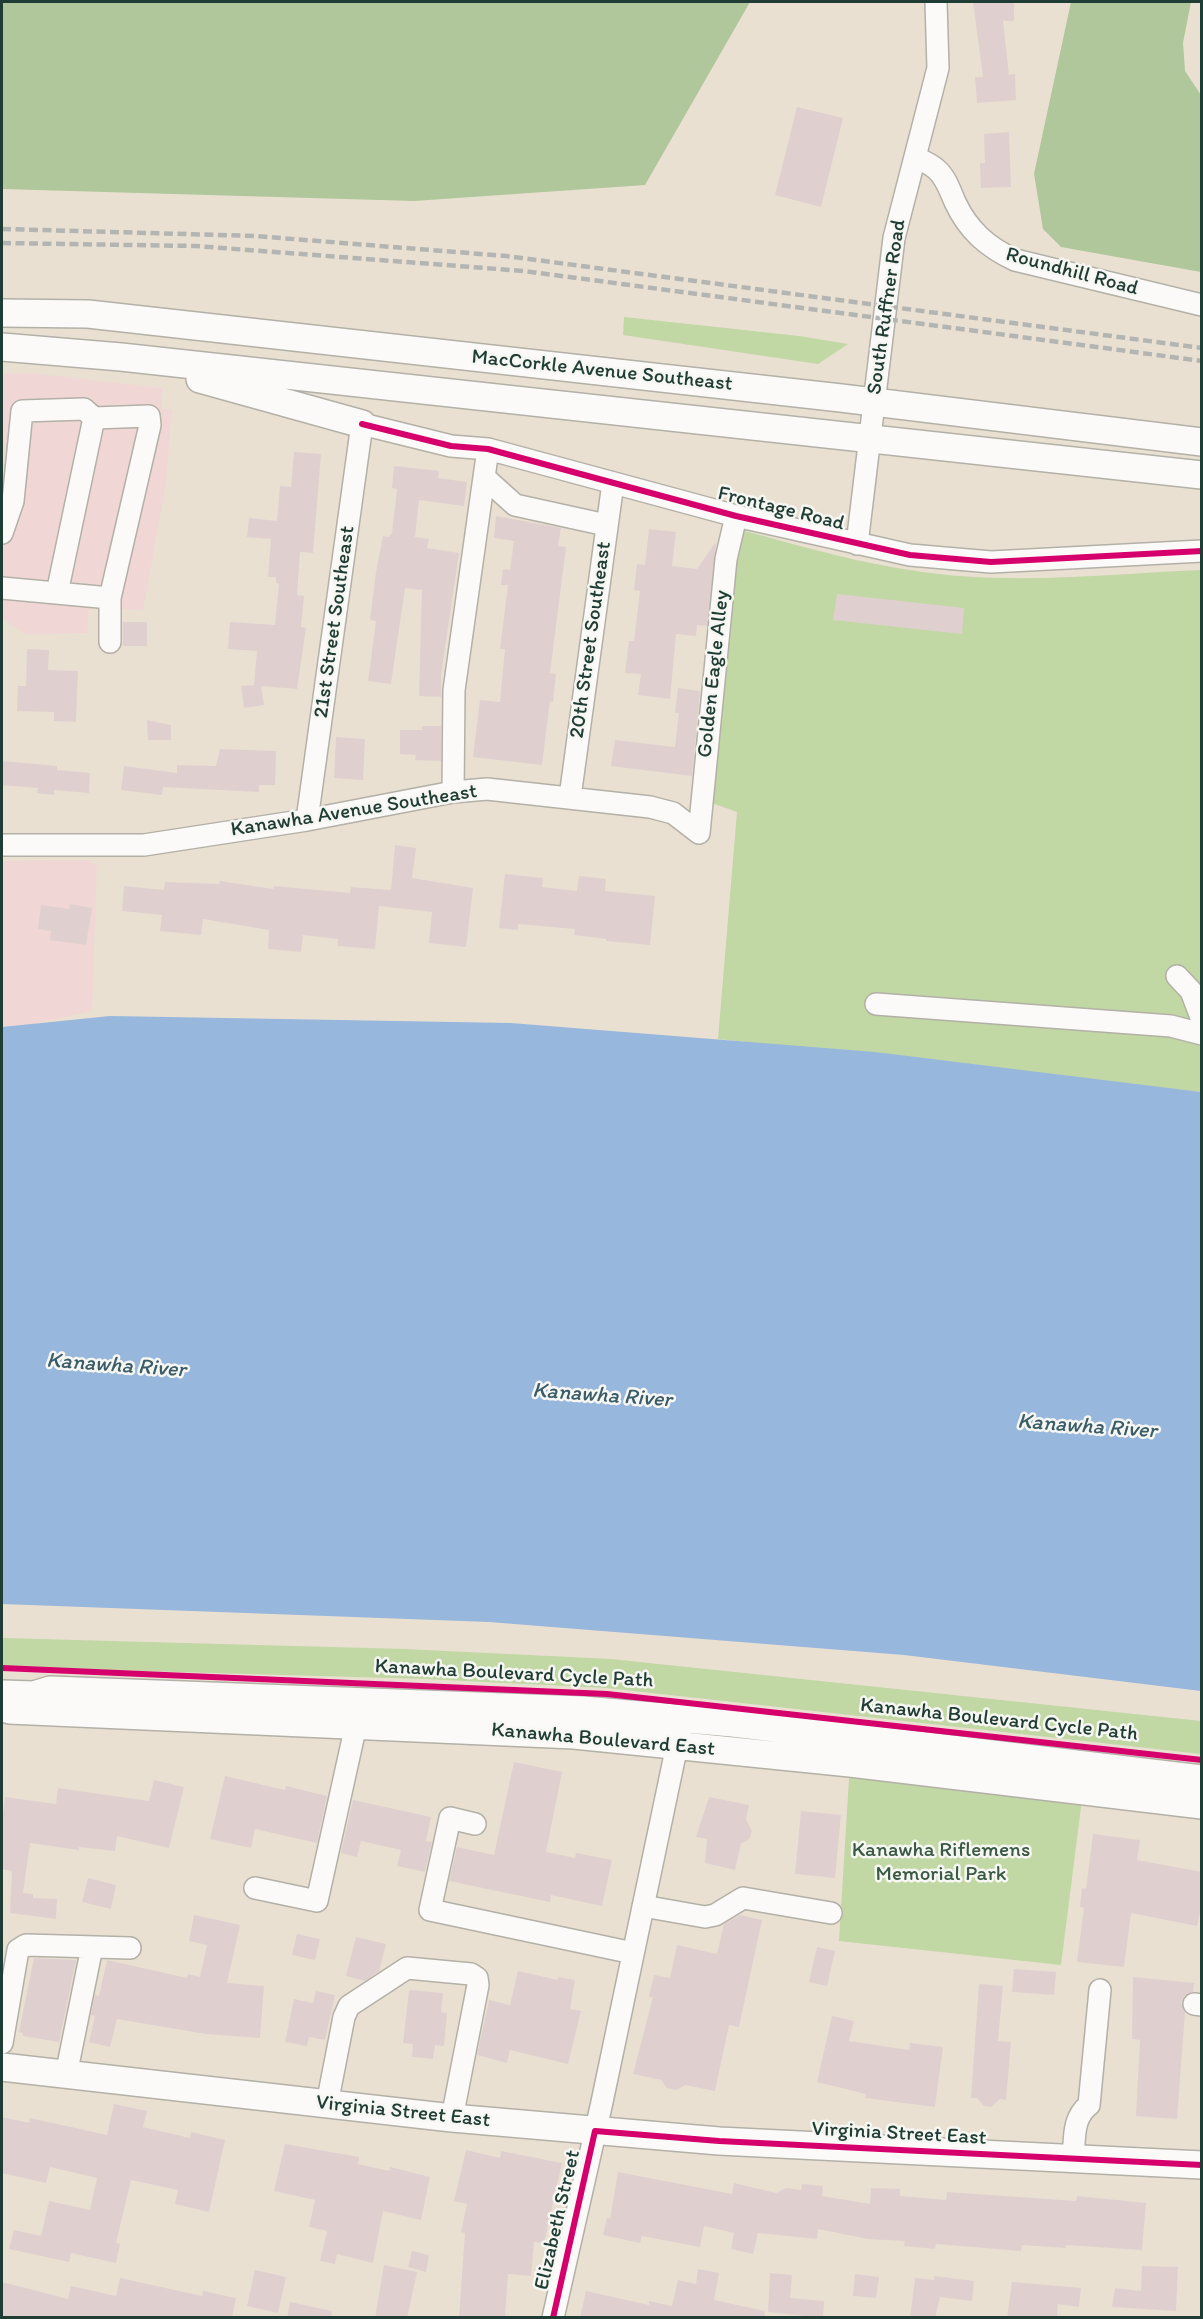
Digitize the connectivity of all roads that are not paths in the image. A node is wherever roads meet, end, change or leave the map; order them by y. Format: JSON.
{"nodes":[{"id":1,"x":936,"y":2,"type":"edge"},
{"id":2,"x":916,"y":157,"type":"junction"},
{"id":3,"x":1202,"y":305,"type":"edge"},
{"id":4,"x":2,"y":313,"type":"edge"},
{"id":5,"x":2,"y":347,"type":"edge"},
{"id":6,"x":121,"y":357,"type":"junction"},
{"id":7,"x":874,"y":403,"type":"junction"},
{"id":8,"x":94,"y":418,"type":"junction"},
{"id":9,"x":362,"y":424,"type":"junction"},
{"id":10,"x":870,"y":440,"type":"junction"},
{"id":11,"x":1202,"y":442,"type":"edge"},
{"id":12,"x":488,"y":449,"type":"junction"},
{"id":13,"x":1202,"y":475,"type":"edge"},
{"id":14,"x":484,"y":477,"type":"junction"},
{"id":15,"x":613,"y":483,"type":"junction"},
{"id":16,"x":736,"y":516,"type":"junction"},
{"id":17,"x":606,"y":525,"type":"junction"},
{"id":18,"x":2,"y":533,"type":"edge"},
{"id":19,"x":857,"y":544,"type":"junction"},
{"id":20,"x":1202,"y":552,"type":"edge"},
{"id":21,"x":2,"y":588,"type":"edge"},
{"id":22,"x":57,"y":593,"type":"junction"},
{"id":23,"x":110,"y":598,"type":"junction"},
{"id":24,"x":110,"y":642,"type":"dead end"},
{"id":25,"x":453,"y":792,"type":"junction"},
{"id":26,"x":570,"y":797,"type":"junction"},
{"id":27,"x":307,"y":820,"type":"junction"},
{"id":28,"x":699,"y":833,"type":"joint"},
{"id":29,"x":2,"y":845,"type":"edge"},
{"id":30,"x":1177,"y":976,"type":"dead end"},
{"id":31,"x":876,"y":1004,"type":"dead end"},
{"id":32,"x":1202,"y":1020,"type":"edge"},
{"id":33,"x":1202,"y":1034,"type":"edge"},
{"id":34,"x":2,"y":1680,"type":"edge"},
{"id":35,"x":50,"y":1689,"type":"junction"},
{"id":36,"x":2,"y":1694,"type":"edge"},
{"id":37,"x":2,"y":1710,"type":"edge"},
{"id":38,"x":683,"y":1719,"type":"junction"},
{"id":39,"x":356,"y":1725,"type":"junction"},
{"id":40,"x":677,"y":1745,"type":"junction"},
{"id":41,"x":1202,"y":1779,"type":"edge"},
{"id":42,"x":1202,"y":1805,"type":"edge"},
{"id":43,"x":475,"y":1824,"type":"dead end"},
{"id":44,"x":255,"y":1888,"type":"dead end"},
{"id":45,"x":643,"y":1906,"type":"junction"},
{"id":46,"x":831,"y":1913,"type":"dead end"},
{"id":47,"x":92,"y":1947,"type":"junction"},
{"id":48,"x":129,"y":1948,"type":"dead end"},
{"id":49,"x":633,"y":1953,"type":"junction"},
{"id":50,"x":1100,"y":1990,"type":"dead end"},
{"id":51,"x":2,"y":2043,"type":"edge"},
{"id":52,"x":2,"y":2067,"type":"edge"},
{"id":53,"x":66,"y":2075,"type":"junction"},
{"id":54,"x":327,"y":2104,"type":"junction"},
{"id":55,"x":452,"y":2118,"type":"junction"},
{"id":56,"x":595,"y":2131,"type":"junction"},
{"id":57,"x":1073,"y":2159,"type":"junction"},
{"id":58,"x":1202,"y":2165,"type":"edge"},
{"id":59,"x":553,"y":2318,"type":"edge"}],
"edges":[{"from":1,"to":2,"type":"street","name":"South Ruffner Road"},
{"from":2,"to":3,"type":"street","name":"Roundhill Road"},
{"from":2,"to":7,"type":"street","name":"South Ruffner Road"},
{"from":4,"to":7,"type":"main road","name":"MacCorkle Avenue Southeast"},
{"from":5,"to":6,"type":"main road","name":"MacCorkle Avenue Southeast"},
{"from":6,"to":9,"type":"main road"},
{"from":6,"to":10,"type":"main road","name":"MacCorkle Avenue Southeast"},
{"from":7,"to":10,"type":"street","name":"South Ruffner Road"},
{"from":7,"to":11,"type":"main road","name":"MacCorkle Avenue Southeast"},
{"from":8,"to":18,"type":"street"},
{"from":8,"to":22,"type":"street"},
{"from":8,"to":23,"type":"street"},
{"from":9,"to":12,"type":"street","name":"Frontage Road"},
{"from":9,"to":27,"type":"street","name":"21st Street Southeast"},
{"from":10,"to":13,"type":"main road","name":"MacCorkle Avenue Southeast"},
{"from":10,"to":19,"type":"street","name":"South Ruffner Road"},
{"from":12,"to":14,"type":"street"},
{"from":12,"to":15,"type":"street","name":"Frontage Road"},
{"from":14,"to":17,"type":"street"},
{"from":14,"to":25,"type":"street"},
{"from":15,"to":16,"type":"street","name":"Frontage Road"},
{"from":15,"to":17,"type":"street","name":"20th Street Southeast"},
{"from":16,"to":19,"type":"street","name":"Frontage Road"},
{"from":16,"to":28,"type":"street","name":"Golden Eagle Alley"},
{"from":17,"to":26,"type":"street","name":"20th Street Southeast"},
{"from":19,"to":20,"type":"street","name":"Frontage Road"},
{"from":21,"to":22,"type":"street"},
{"from":22,"to":23,"type":"street"},
{"from":23,"to":24,"type":"street"},
{"from":25,"to":26,"type":"street","name":"Kanawha Avenue Southeast"},
{"from":25,"to":27,"type":"street","name":"Kanawha Avenue Southeast"},
{"from":26,"to":28,"type":"street","name":"Kanawha Avenue Southeast"},
{"from":27,"to":29,"type":"street","name":"Kanawha Avenue Southeast"},
{"from":30,"to":32,"type":"street"},
{"from":31,"to":33,"type":"street"},
{"from":34,"to":35,"type":"main road","name":"Kanawha Boulevard East"},
{"from":35,"to":36,"type":"main road","name":"Kanawha Boulevard East"},
{"from":35,"to":38,"type":"main road","name":"Kanawha Boulevard East"},
{"from":37,"to":39,"type":"main road","name":"Kanawha Boulevard East"},
{"from":38,"to":40,"type":"street","name":"Elizabeth Street"},
{"from":38,"to":41,"type":"main road","name":"Kanawha Boulevard East"},
{"from":39,"to":40,"type":"main road","name":"Kanawha Boulevard East"},
{"from":39,"to":44,"type":"street"},
{"from":40,"to":42,"type":"main road","name":"Kanawha Boulevard East"},
{"from":40,"to":45,"type":"street","name":"Elizabeth Street"},
{"from":43,"to":49,"type":"street"},
{"from":45,"to":46,"type":"street"},
{"from":45,"to":49,"type":"street","name":"Elizabeth Street"},
{"from":47,"to":48,"type":"street"},
{"from":47,"to":51,"type":"street"},
{"from":47,"to":53,"type":"street"},
{"from":49,"to":56,"type":"street","name":"Elizabeth Street"},
{"from":50,"to":57,"type":"street"},
{"from":52,"to":53,"type":"main road","name":"Virginia Street East"},
{"from":53,"to":54,"type":"main road","name":"Virginia Street East"},
{"from":54,"to":55,"type":"main road","name":"Virginia Street East"},
{"from":54,"to":55,"type":"street"},
{"from":55,"to":56,"type":"main road","name":"Virginia Street East"},
{"from":56,"to":57,"type":"main road","name":"Virginia Street East"},
{"from":56,"to":59,"type":"street","name":"Elizabeth Street"},
{"from":57,"to":58,"type":"main road","name":"Virginia Street East"}]}
